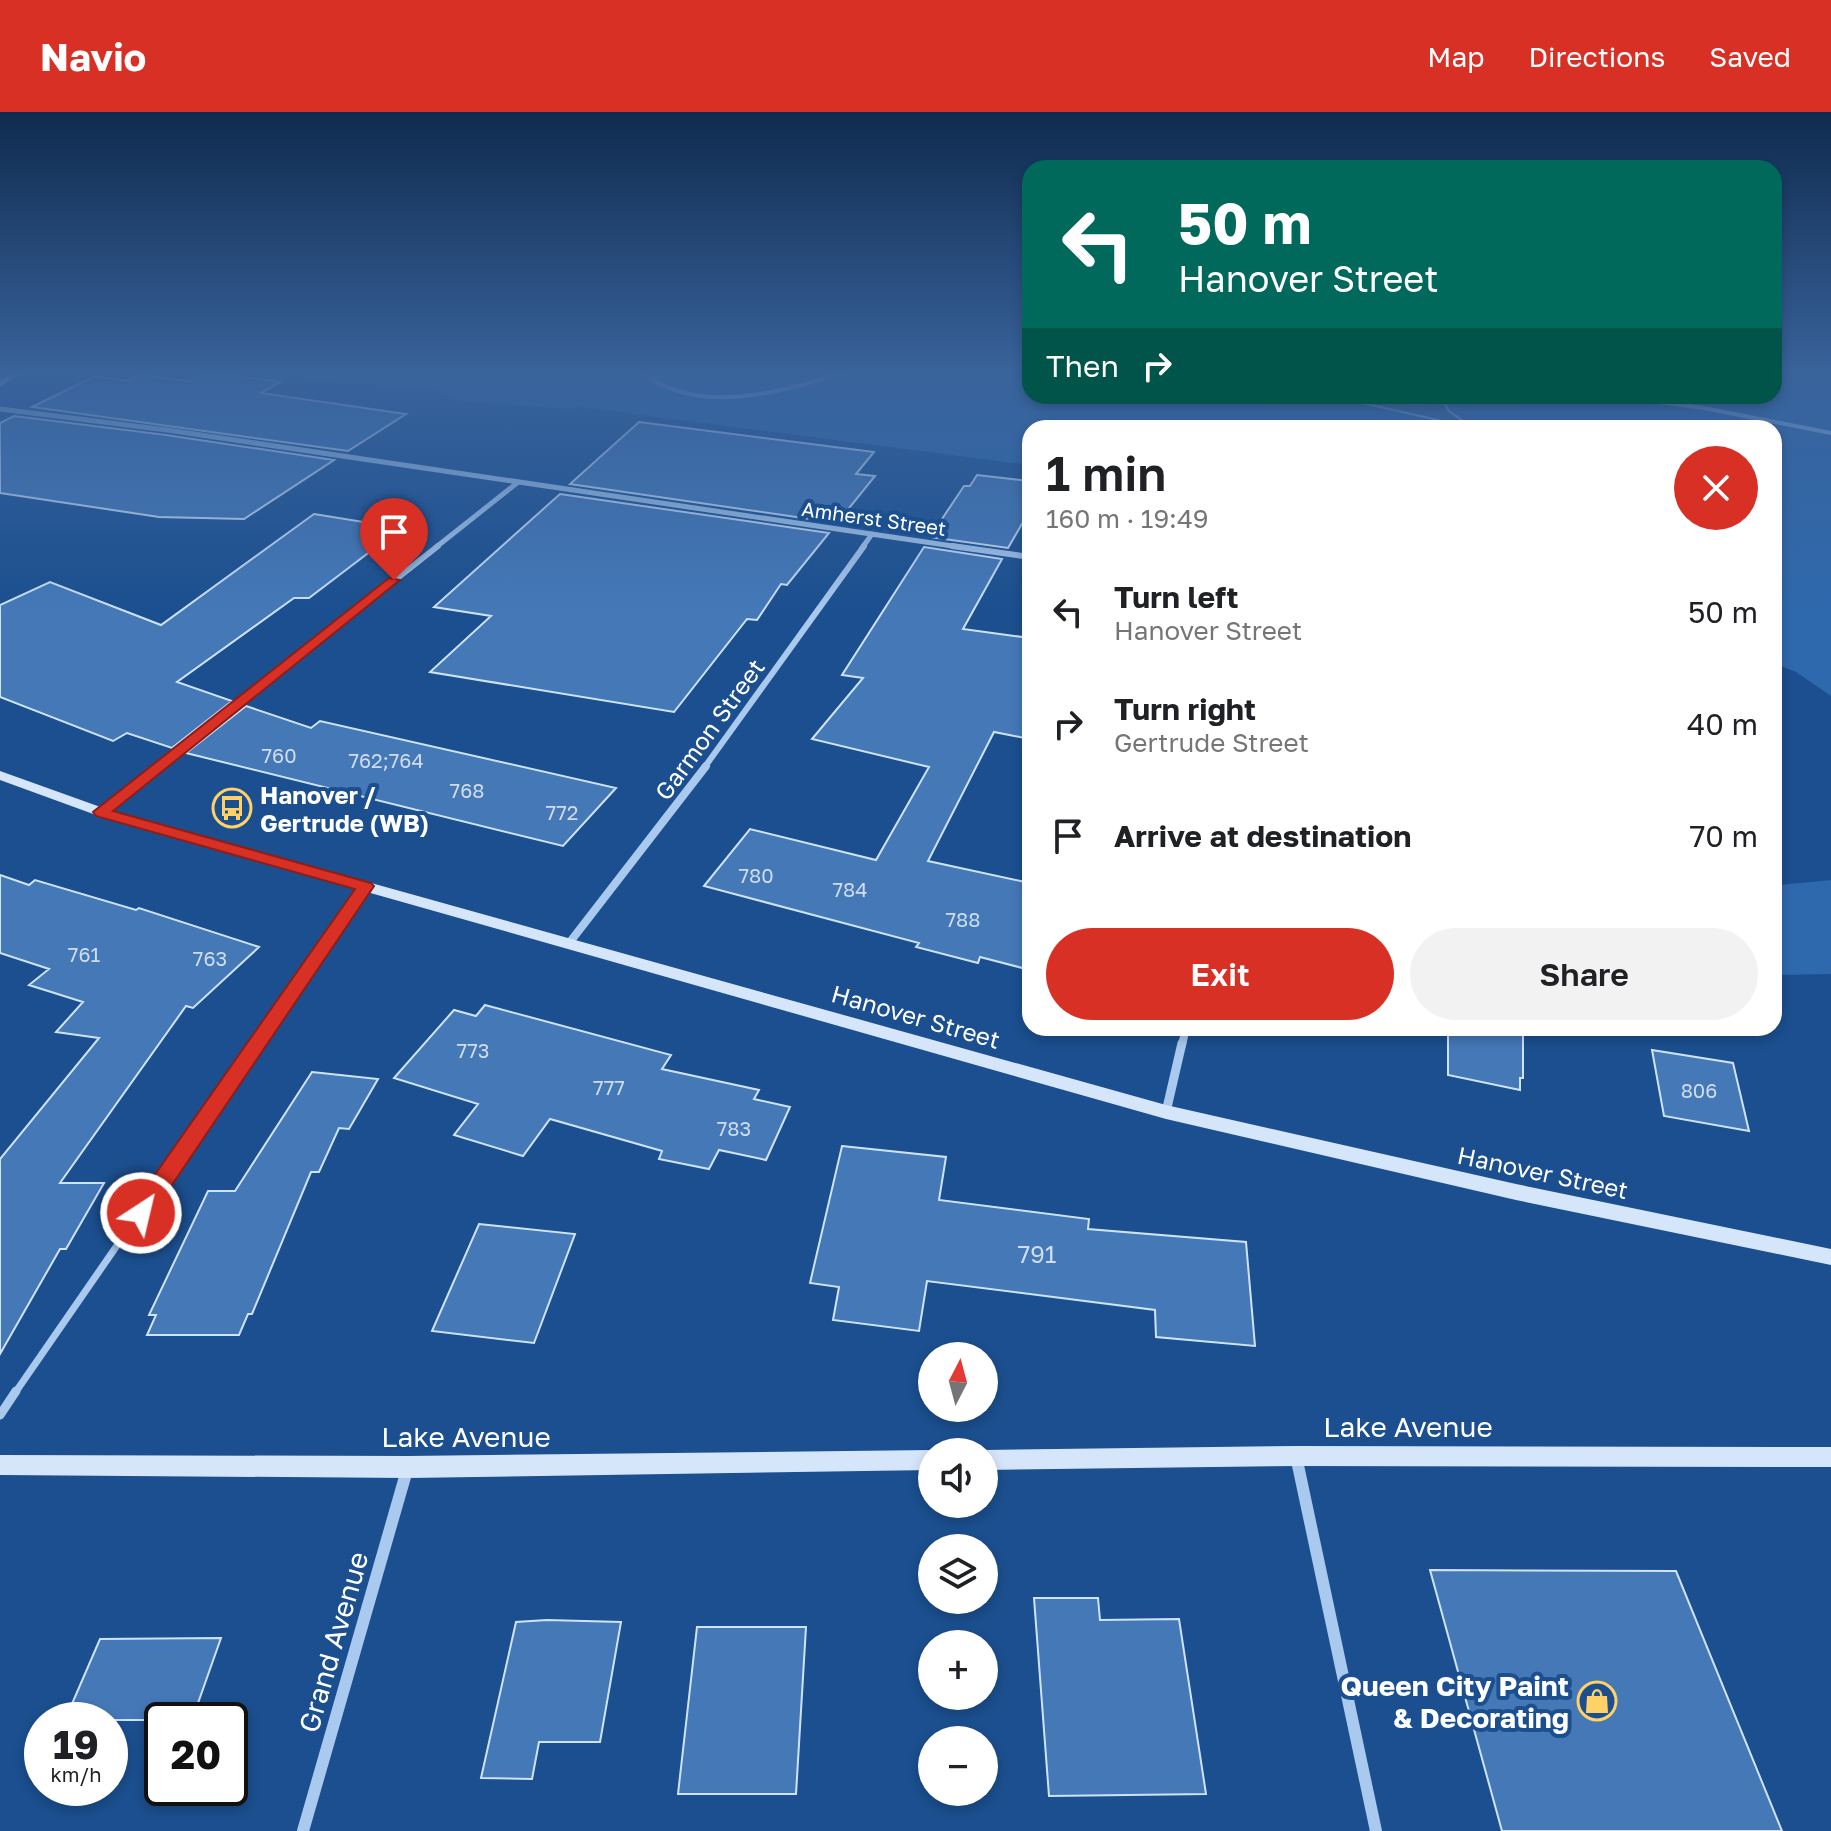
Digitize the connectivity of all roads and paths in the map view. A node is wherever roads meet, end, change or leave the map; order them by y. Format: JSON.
{"nodes":[{"id":1,"x":302,"y":452,"type":"edge"},
{"id":2,"x":517,"y":483,"type":"junction"},
{"id":3,"x":872,"y":534,"type":"junction"},
{"id":4,"x":1022,"y":556,"type":"edge"},
{"id":5,"x":0,"y":775,"type":"edge"},
{"id":6,"x":101,"y":812,"type":"junction"},
{"id":7,"x":365,"y":886,"type":"junction"},
{"id":8,"x":570,"y":942,"type":"junction"},
{"id":9,"x":1184,"y":1036,"type":"edge"},
{"id":10,"x":1166,"y":1112,"type":"junction"},
{"id":11,"x":1831,"y":1257,"type":"edge"},
{"id":12,"x":0,"y":1415,"type":"edge"},
{"id":13,"x":1296,"y":1456,"type":"junction"},
{"id":14,"x":1831,"y":1457,"type":"edge"},
{"id":15,"x":918,"y":1460,"type":"edge"},
{"id":16,"x":998,"y":1460,"type":"edge"},
{"id":17,"x":0,"y":1465,"type":"edge"},
{"id":18,"x":408,"y":1467,"type":"junction"},
{"id":19,"x":303,"y":1831,"type":"edge"},
{"id":20,"x":1376,"y":1831,"type":"edge"}],
"edges":[{"from":1,"to":2,"type":"street","name":"Amherst Street"},
{"from":2,"to":3,"type":"street","name":"Amherst Street"},
{"from":2,"to":6,"type":"street"},
{"from":3,"to":4,"type":"street","name":"Amherst Street"},
{"from":3,"to":8,"type":"street","name":"Garmon Street"},
{"from":5,"to":6,"type":"main road","name":"Hanover Street"},
{"from":6,"to":7,"type":"main road","name":"Hanover Street"},
{"from":7,"to":8,"type":"main road","name":"Hanover Street"},
{"from":7,"to":12,"type":"lane"},
{"from":8,"to":10,"type":"main road","name":"Hanover Street"},
{"from":9,"to":10,"type":"street"},
{"from":10,"to":11,"type":"main road","name":"Hanover Street"},
{"from":13,"to":14,"type":"main road","name":"Lake Avenue"},
{"from":13,"to":16,"type":"main road","name":"Lake Avenue"},
{"from":13,"to":20,"type":"street"},
{"from":15,"to":18,"type":"main road","name":"Lake Avenue"},
{"from":17,"to":18,"type":"main road","name":"Lake Avenue"},
{"from":18,"to":19,"type":"street","name":"Grand Avenue"}]}
